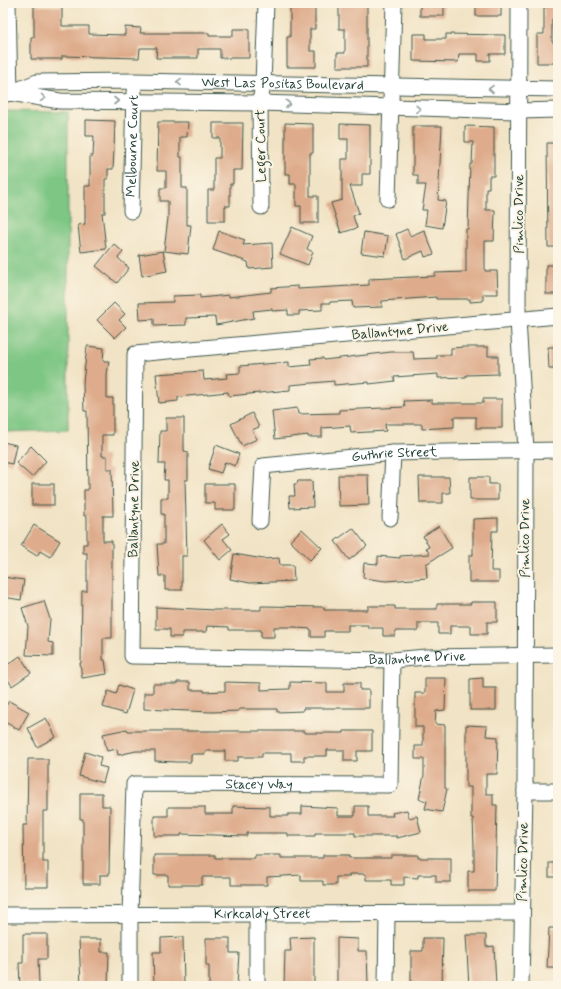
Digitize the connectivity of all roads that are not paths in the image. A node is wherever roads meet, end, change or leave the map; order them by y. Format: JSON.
{"nodes":[{"id":1,"x":8,"y":3,"type":"edge"},
{"id":2,"x":266,"y":3,"type":"edge"},
{"id":3,"x":394,"y":3,"type":"edge"},
{"id":4,"x":519,"y":3,"type":"edge"},
{"id":5,"x":134,"y":81,"type":"junction"},
{"id":6,"x":263,"y":84,"type":"junction"},
{"id":7,"x":392,"y":87,"type":"junction"},
{"id":8,"x":558,"y":89,"type":"edge"},
{"id":9,"x":519,"y":90,"type":"junction"},
{"id":10,"x":6,"y":94,"type":"edge"},
{"id":11,"x":134,"y":101,"type":"junction"},
{"id":12,"x":260,"y":103,"type":"junction"},
{"id":13,"x":390,"y":108,"type":"junction"},
{"id":14,"x":558,"y":110,"type":"edge"},
{"id":15,"x":519,"y":112,"type":"junction"},
{"id":16,"x":388,"y":199,"type":"dead end"},
{"id":17,"x":261,"y":207,"type":"dead end"},
{"id":18,"x":131,"y":211,"type":"dead end"},
{"id":19,"x":558,"y":316,"type":"edge"},
{"id":20,"x":518,"y":320,"type":"junction"},
{"id":21,"x":526,"y":450,"type":"junction"},
{"id":22,"x":558,"y":450,"type":"edge"},
{"id":23,"x":393,"y":453,"type":"junction"},
{"id":24,"x":390,"y":518,"type":"dead end"},
{"id":25,"x":260,"y":521,"type":"dead end"},
{"id":26,"x":558,"y":655,"type":"edge"},
{"id":27,"x":524,"y":656,"type":"junction"},
{"id":28,"x":392,"y":660,"type":"junction"},
{"id":29,"x":525,"y":791,"type":"junction"},
{"id":30,"x":558,"y":791,"type":"edge"},
{"id":31,"x":522,"y":913,"type":"junction"},
{"id":32,"x":387,"y":914,"type":"junction"},
{"id":33,"x":3,"y":915,"type":"edge"},
{"id":34,"x":130,"y":915,"type":"junction"},
{"id":35,"x":257,"y":915,"type":"junction"},
{"id":36,"x":130,"y":986,"type":"edge"},
{"id":37,"x":257,"y":986,"type":"edge"},
{"id":38,"x":386,"y":986,"type":"edge"},
{"id":39,"x":521,"y":986,"type":"edge"}],
"edges":[{"from":1,"to":10,"type":"street"},
{"from":2,"to":6,"type":"street","name":"Leger Court"},
{"from":3,"to":7,"type":"street"},
{"from":4,"to":9,"type":"street","name":"Pimlico Drive"},
{"from":6,"to":5,"type":"street","name":"West Las Positas Boulevard","one_way":true},
{"from":5,"to":10,"type":"street","name":"West Las Positas Boulevard"},
{"from":5,"to":11,"type":"street","name":"Melbourne Court"},
{"from":6,"to":7,"type":"street","name":"West Las Positas Boulevard"},
{"from":6,"to":12,"type":"street","name":"Leger Court"},
{"from":9,"to":7,"type":"street","name":"West Las Positas Boulevard","one_way":true},
{"from":7,"to":13,"type":"street"},
{"from":8,"to":9,"type":"street","name":"West Las Positas Boulevard"},
{"from":9,"to":15,"type":"street","name":"Pimlico Drive"},
{"from":10,"to":11,"type":"street","name":"West Las Positas Boulevard","one_way":true},
{"from":11,"to":12,"type":"street","name":"West Las Positas Boulevard"},
{"from":11,"to":18,"type":"street","name":"Melbourne Court"},
{"from":12,"to":13,"type":"street","name":"West Las Positas Boulevard","one_way":true},
{"from":12,"to":17,"type":"street","name":"Leger Court"},
{"from":13,"to":15,"type":"street","name":"West Las Positas Boulevard","one_way":true},
{"from":13,"to":16,"type":"street"},
{"from":14,"to":15,"type":"street","name":"West Las Positas Boulevard"},
{"from":15,"to":20,"type":"street","name":"Pimlico Drive"},
{"from":19,"to":20,"type":"street"},
{"from":20,"to":21,"type":"street","name":"Pimlico Drive"},
{"from":20,"to":28,"type":"street","name":"Ballantyne Drive"},
{"from":21,"to":22,"type":"street","name":"Guthrie Street"},
{"from":21,"to":23,"type":"street","name":"Guthrie Street"},
{"from":21,"to":27,"type":"street","name":"Pimlico Drive"},
{"from":23,"to":24,"type":"street"},
{"from":23,"to":25,"type":"street","name":"Guthrie Street"},
{"from":26,"to":27,"type":"street","name":"Ballantyne Drive"},
{"from":27,"to":28,"type":"street","name":"Ballantyne Drive"},
{"from":27,"to":29,"type":"street","name":"Pimlico Drive"},
{"from":28,"to":34,"type":"street","name":"Stacey Way"},
{"from":29,"to":30,"type":"street"},
{"from":29,"to":31,"type":"street","name":"Pimlico Drive"},
{"from":31,"to":32,"type":"street","name":"Kirkcaldy Street"},
{"from":31,"to":39,"type":"street","name":"Pimlico Drive"},
{"from":32,"to":35,"type":"street","name":"Kirkcaldy Street"},
{"from":32,"to":38,"type":"street"},
{"from":33,"to":34,"type":"street","name":"Kirkcaldy Street"},
{"from":34,"to":35,"type":"street","name":"Kirkcaldy Street"},
{"from":34,"to":36,"type":"street"},
{"from":35,"to":37,"type":"street"}]}
